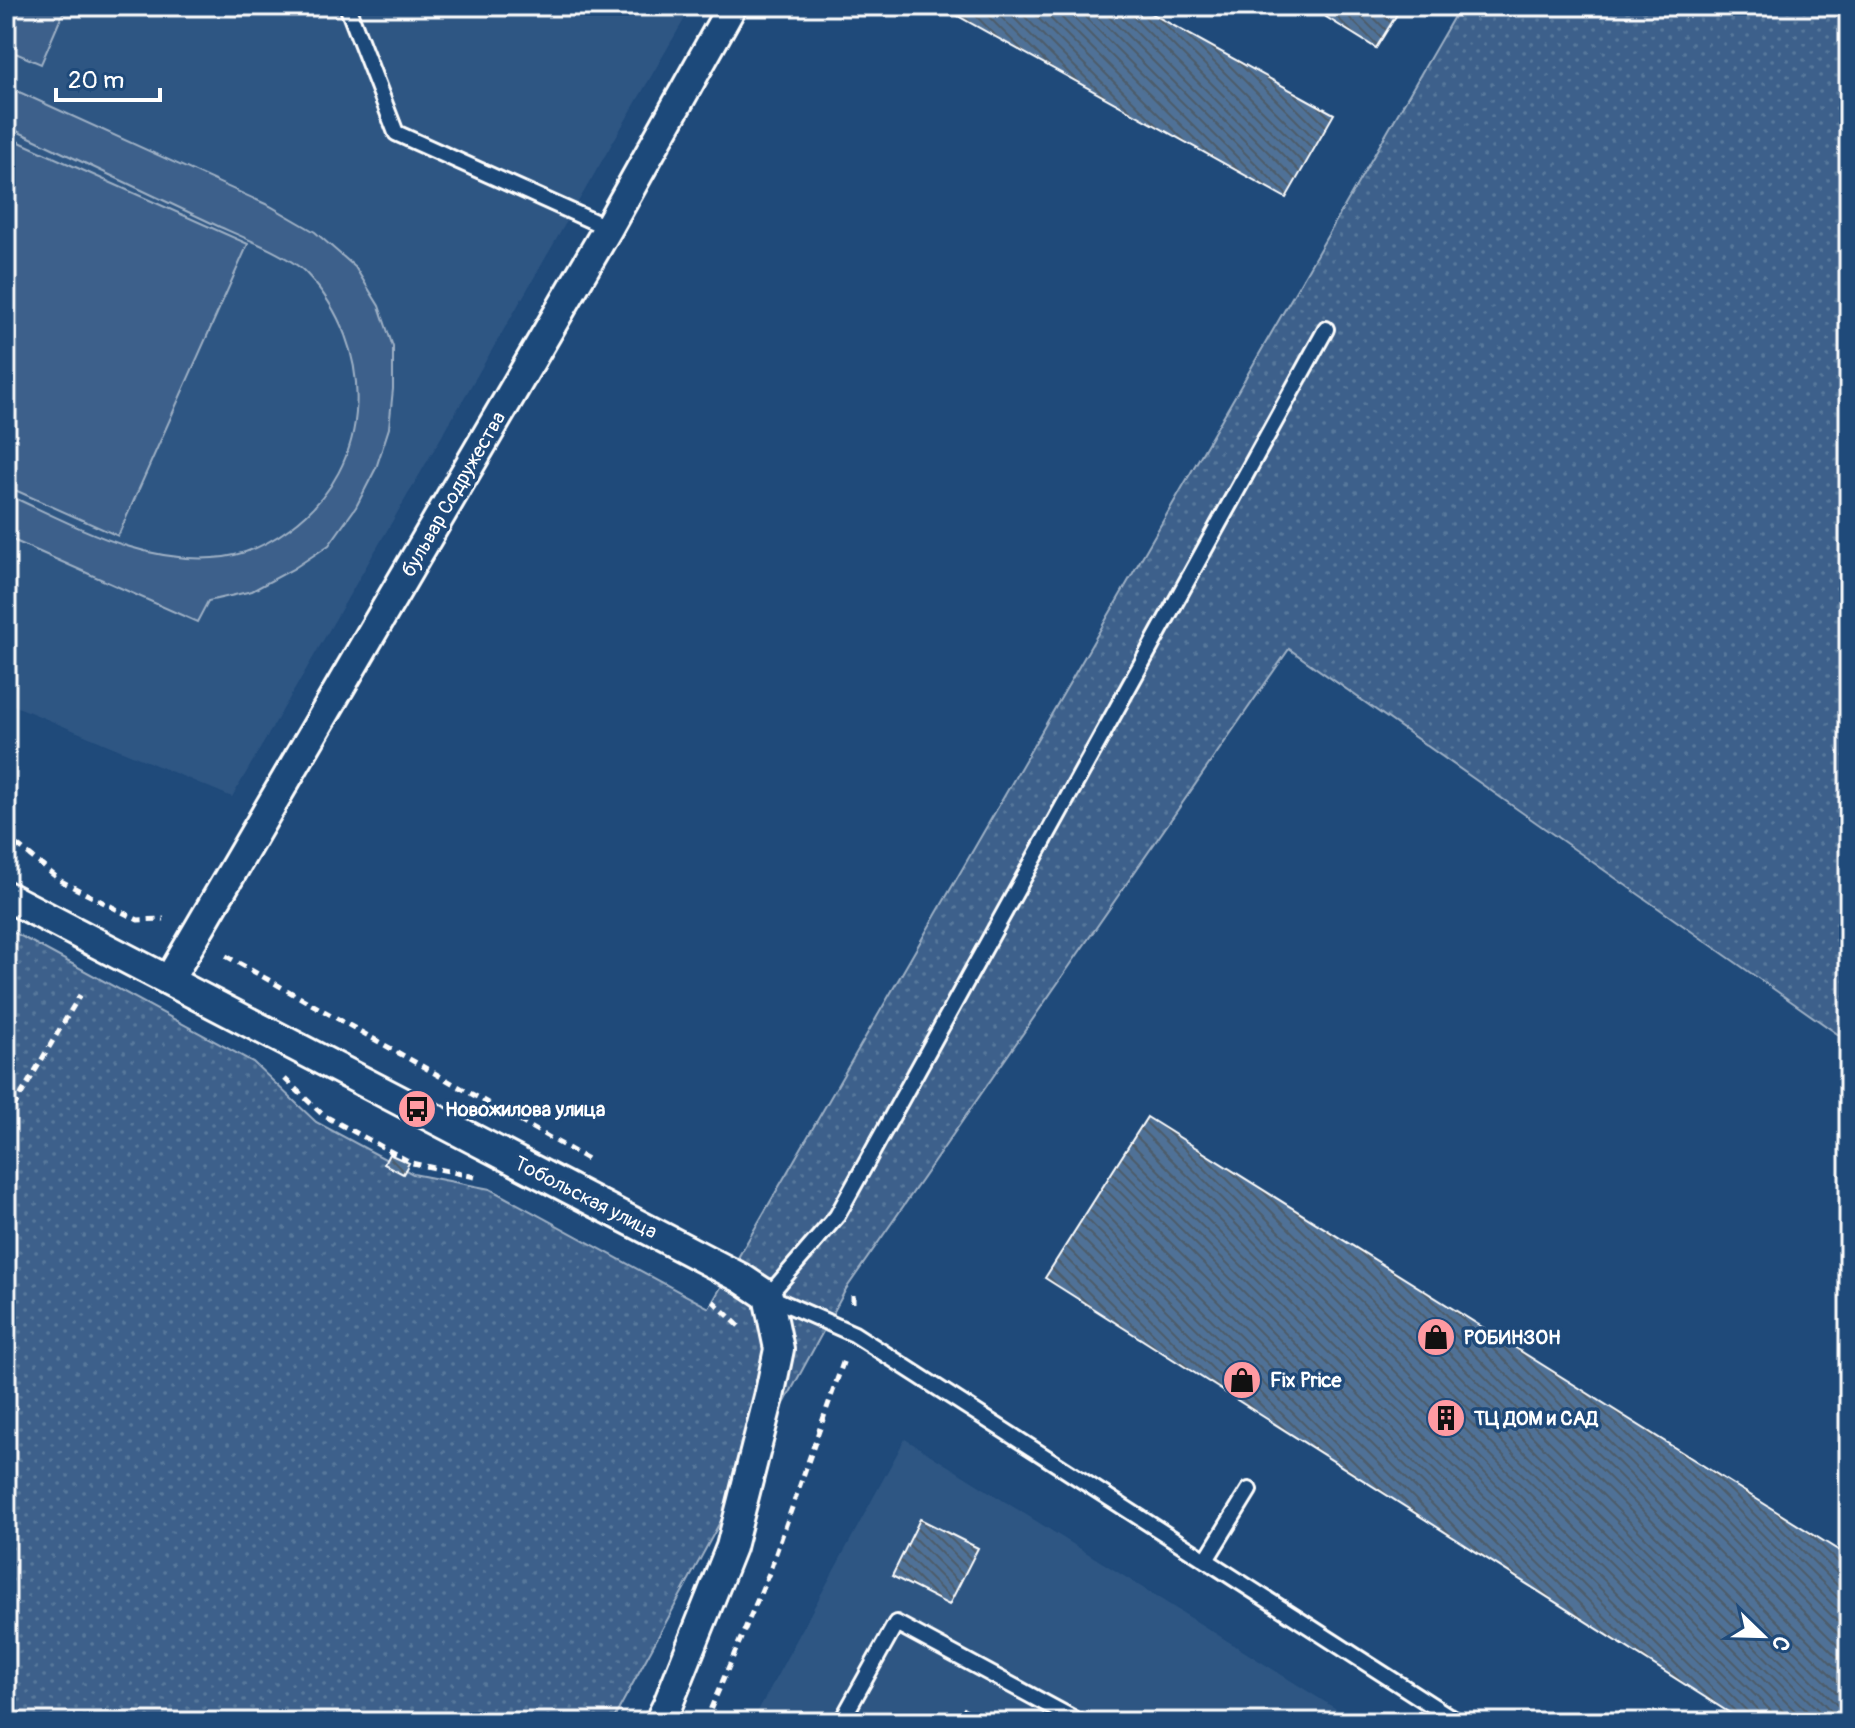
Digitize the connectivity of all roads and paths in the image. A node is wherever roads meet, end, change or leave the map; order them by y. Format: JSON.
{"nodes":[{"id":1,"x":347,"y":6,"type":"edge"},
{"id":2,"x":732,"y":6,"type":"edge"},
{"id":3,"x":608,"y":228,"type":"junction"},
{"id":4,"x":1326,"y":329,"type":"dead end"},
{"id":5,"x":6,"y":836,"type":"edge"},
{"id":6,"x":6,"y":896,"type":"edge"},
{"id":7,"x":164,"y":919,"type":"dead end"},
{"id":8,"x":226,"y":956,"type":"dead end"},
{"id":9,"x":169,"y":980,"type":"junction"},
{"id":10,"x":80,"y":995,"type":"dead end"},
{"id":11,"x":281,"y":1075,"type":"dead end"},
{"id":12,"x":6,"y":1120,"type":"edge"},
{"id":13,"x":598,"y":1165,"type":"dead end"},
{"id":14,"x":482,"y":1179,"type":"dead end"},
{"id":15,"x":705,"y":1292,"type":"dead end"},
{"id":16,"x":768,"y":1296,"type":"junction"},
{"id":17,"x":747,"y":1344,"type":"dead end"},
{"id":18,"x":835,"y":1383,"type":"dead end"},
{"id":19,"x":1249,"y":1490,"type":"dead end"},
{"id":20,"x":1206,"y":1560,"type":"junction"},
{"id":21,"x":659,"y":1722,"type":"edge"},
{"id":22,"x":705,"y":1722,"type":"edge"},
{"id":23,"x":841,"y":1722,"type":"edge"},
{"id":24,"x":1080,"y":1722,"type":"edge"},
{"id":25,"x":1458,"y":1722,"type":"edge"}],
"edges":[{"from":1,"to":3,"type":"lane"},
{"from":2,"to":3,"type":"street","name":"бульвар Содружества"},
{"from":3,"to":9,"type":"street","name":"бульвар Содружества"},
{"from":4,"to":16,"type":"lane"},
{"from":5,"to":7,"type":"path"},
{"from":6,"to":9,"type":"street","name":"Тобольская улица"},
{"from":8,"to":13,"type":"path"},
{"from":9,"to":16,"type":"street","name":"Тобольская улица"},
{"from":10,"to":12,"type":"path"},
{"from":11,"to":14,"type":"path"},
{"from":15,"to":17,"type":"path"},
{"from":16,"to":20,"type":"lane"},
{"from":16,"to":21,"type":"street"},
{"from":18,"to":22,"type":"path"},
{"from":19,"to":20,"type":"lane"},
{"from":20,"to":25,"type":"lane"},
{"from":23,"to":24,"type":"lane"}]}
